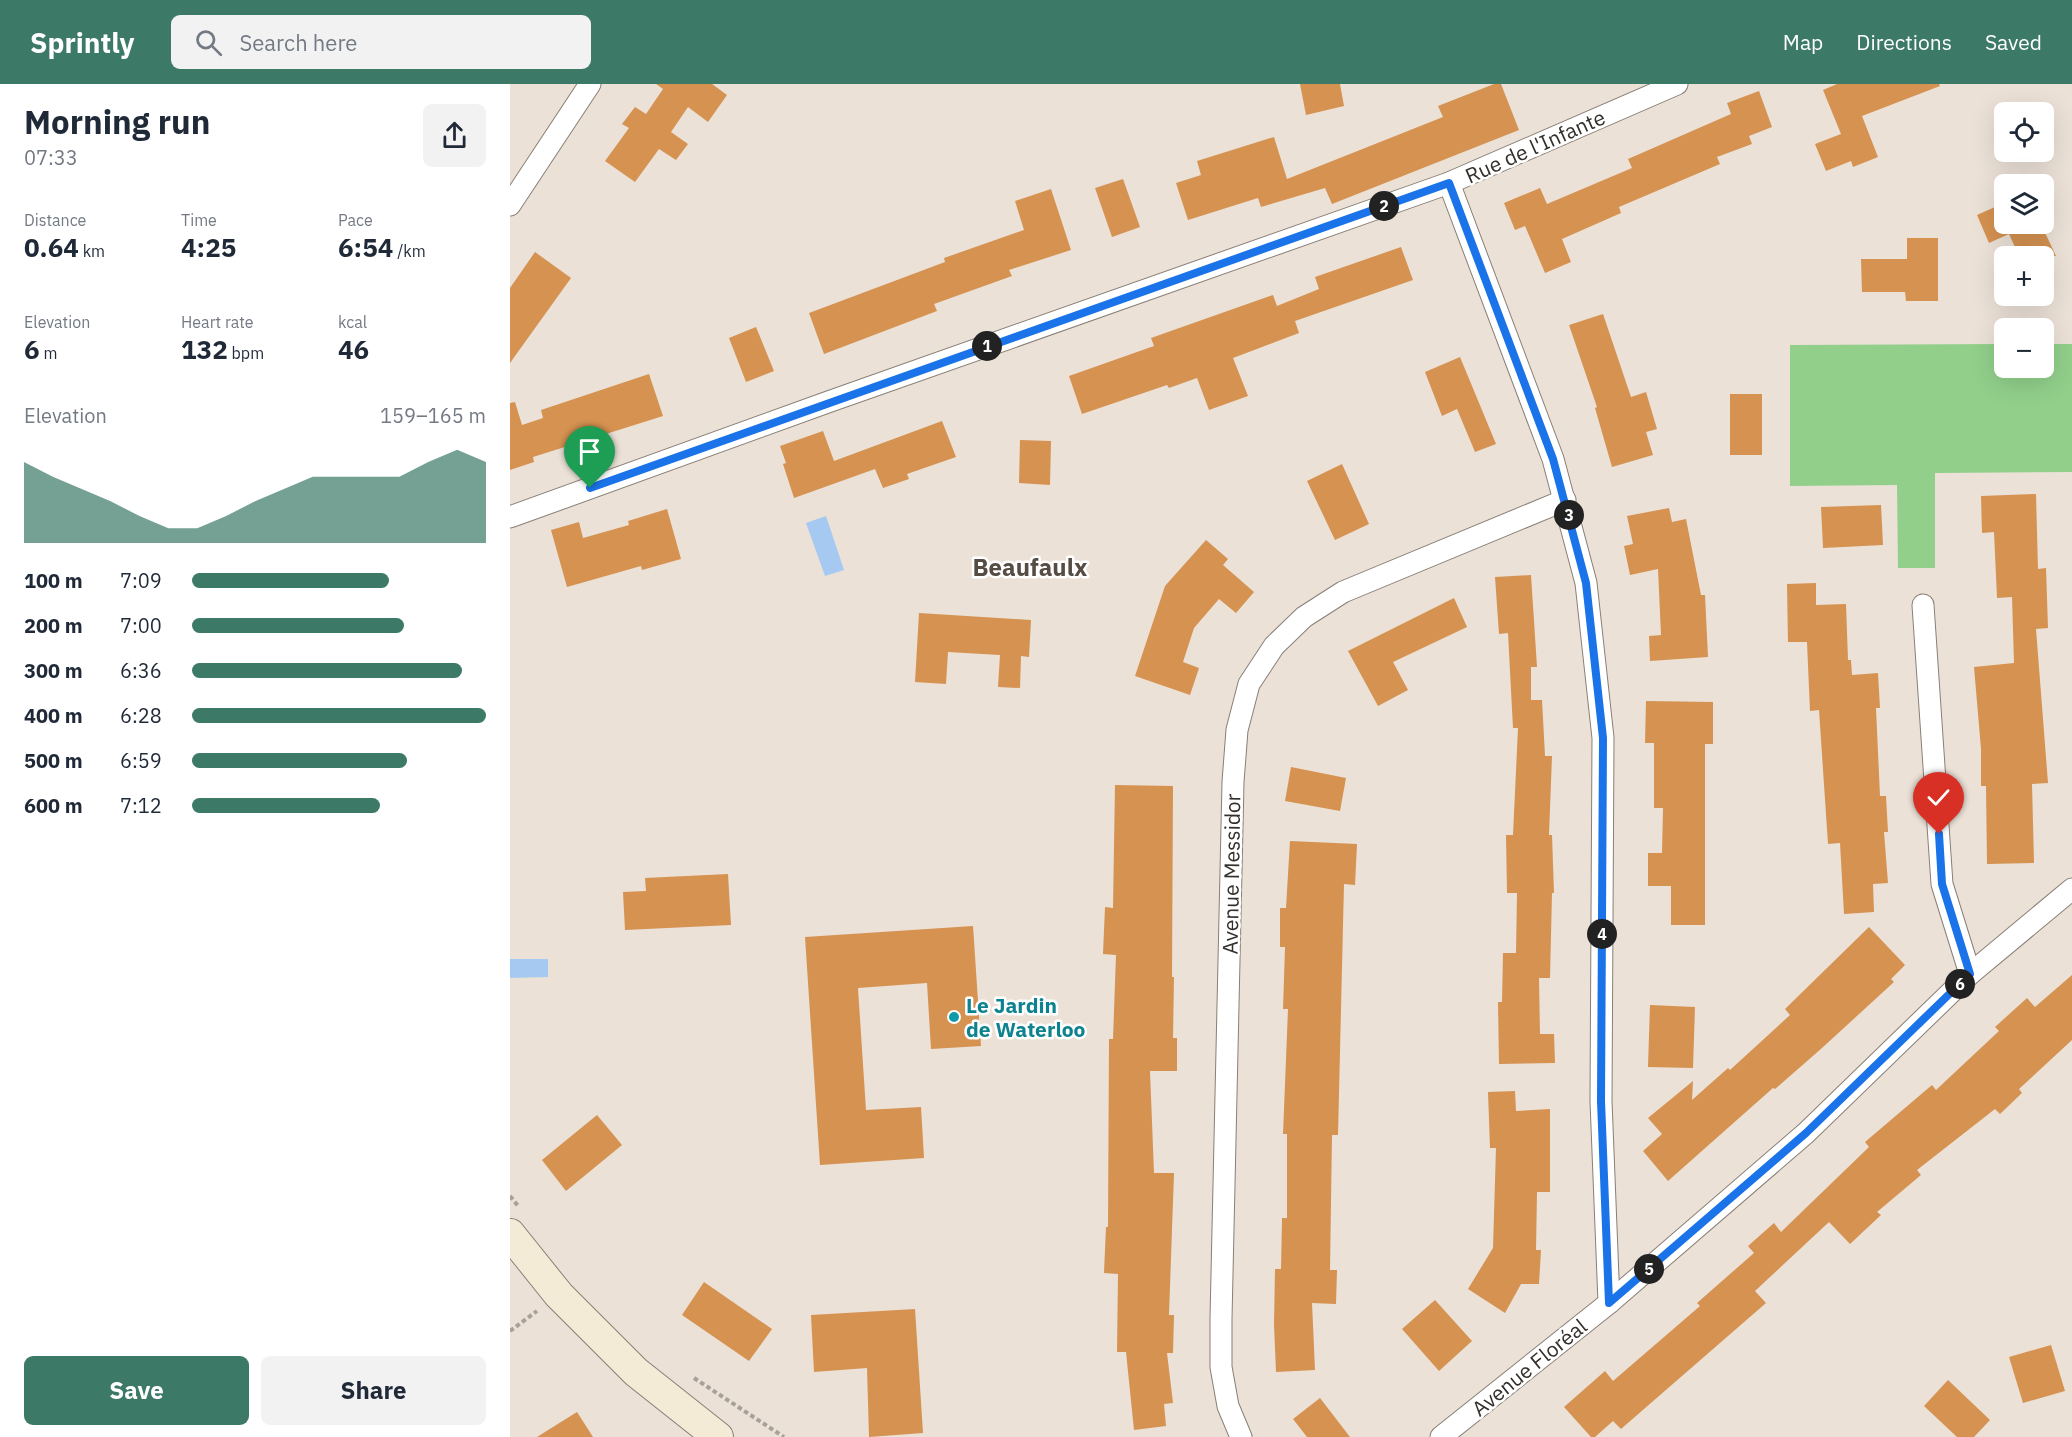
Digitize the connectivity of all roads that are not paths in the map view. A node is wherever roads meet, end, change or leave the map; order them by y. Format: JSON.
{"nodes":[{"id":1,"x":590,"y":84,"type":"edge"},
{"id":2,"x":1677,"y":84,"type":"edge"},
{"id":3,"x":1449,"y":183,"type":"junction"},
{"id":4,"x":510,"y":205,"type":"edge"},
{"id":5,"x":1565,"y":500,"type":"junction"},
{"id":6,"x":510,"y":517,"type":"edge"},
{"id":7,"x":1923,"y":605,"type":"dead end"},
{"id":8,"x":2072,"y":889,"type":"edge"},
{"id":9,"x":1970,"y":974,"type":"junction"},
{"id":10,"x":517,"y":1224,"type":"edge"},
{"id":11,"x":1609,"y":1303,"type":"junction"},
{"id":12,"x":718,"y":1437,"type":"edge"},
{"id":13,"x":1241,"y":1437,"type":"edge"},
{"id":14,"x":1441,"y":1437,"type":"edge"}],
"edges":[{"from":1,"to":4,"type":"street"},
{"from":2,"to":3,"type":"street","name":"Rue de l'Infante"},
{"from":3,"to":5,"type":"street"},
{"from":3,"to":6,"type":"street","name":"Rue de l'Infante"},
{"from":5,"to":11,"type":"street"},
{"from":5,"to":13,"type":"street","name":"Avenue Messidor"},
{"from":7,"to":9,"type":"street"},
{"from":8,"to":9,"type":"street","name":"Avenue Floréal"},
{"from":9,"to":11,"type":"street","name":"Avenue Floréal"},
{"from":10,"to":12,"type":"main road"},
{"from":11,"to":14,"type":"street","name":"Avenue Floréal"}]}
